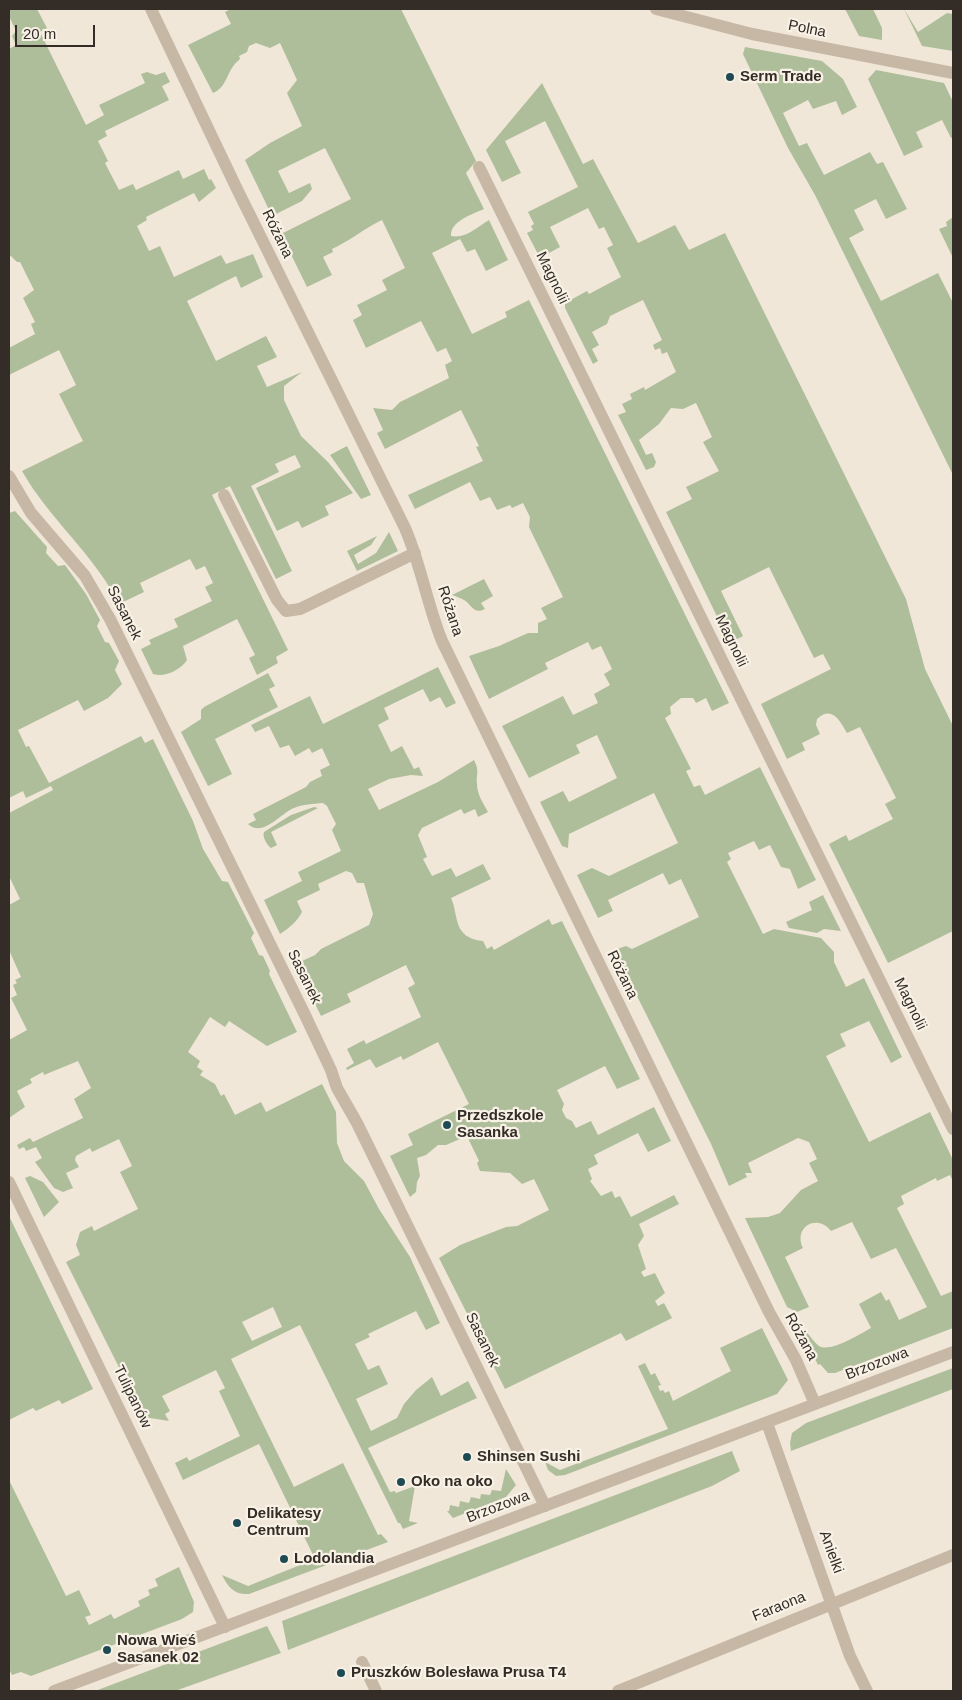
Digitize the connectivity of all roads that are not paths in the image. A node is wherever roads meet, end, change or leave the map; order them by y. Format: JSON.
{"nodes":[{"id":1,"x":151,"y":9,"type":"edge"},
{"id":2,"x":656,"y":9,"type":"edge"},
{"id":3,"x":953,"y":72,"type":"edge"},
{"id":4,"x":479,"y":167,"type":"dead end"},
{"id":5,"x":9,"y":476,"type":"edge"},
{"id":6,"x":224,"y":495,"type":"dead end"},
{"id":7,"x":415,"y":553,"type":"junction"},
{"id":8,"x":953,"y":1129,"type":"edge"},
{"id":9,"x":9,"y":1182,"type":"edge"},
{"id":10,"x":953,"y":1352,"type":"edge"},
{"id":11,"x":815,"y":1404,"type":"junction"},
{"id":12,"x":767,"y":1424,"type":"junction"},
{"id":13,"x":545,"y":1506,"type":"junction"},
{"id":14,"x":953,"y":1555,"type":"edge"},
{"id":15,"x":832,"y":1603,"type":"junction"},
{"id":16,"x":225,"y":1627,"type":"junction"},
{"id":17,"x":362,"y":1662,"type":"dead end"},
{"id":18,"x":54,"y":1691,"type":"edge"},
{"id":19,"x":376,"y":1691,"type":"edge"},
{"id":20,"x":618,"y":1691,"type":"edge"},
{"id":21,"x":867,"y":1691,"type":"edge"}],
"edges":[{"from":1,"to":7,"type":"street","name":"Różana"},
{"from":2,"to":3,"type":"street","name":"Polna"},
{"from":4,"to":8,"type":"street","name":"Magnolii"},
{"from":5,"to":13,"type":"street","name":"Sasanek"},
{"from":6,"to":7,"type":"street"},
{"from":7,"to":11,"type":"street","name":"Różana"},
{"from":9,"to":16,"type":"street","name":"Tulipanów"},
{"from":10,"to":11,"type":"street","name":"Brzozowa"},
{"from":11,"to":12,"type":"street","name":"Brzozowa"},
{"from":12,"to":13,"type":"street","name":"Brzozowa"},
{"from":12,"to":15,"type":"street","name":"Anielki"},
{"from":13,"to":16,"type":"street","name":"Brzozowa"},
{"from":14,"to":15,"type":"street","name":"Faraona"},
{"from":15,"to":20,"type":"street","name":"Faraona"},
{"from":15,"to":21,"type":"street","name":"Anielki"},
{"from":16,"to":18,"type":"street","name":"Brzozowa"},
{"from":17,"to":19,"type":"street"}]}
